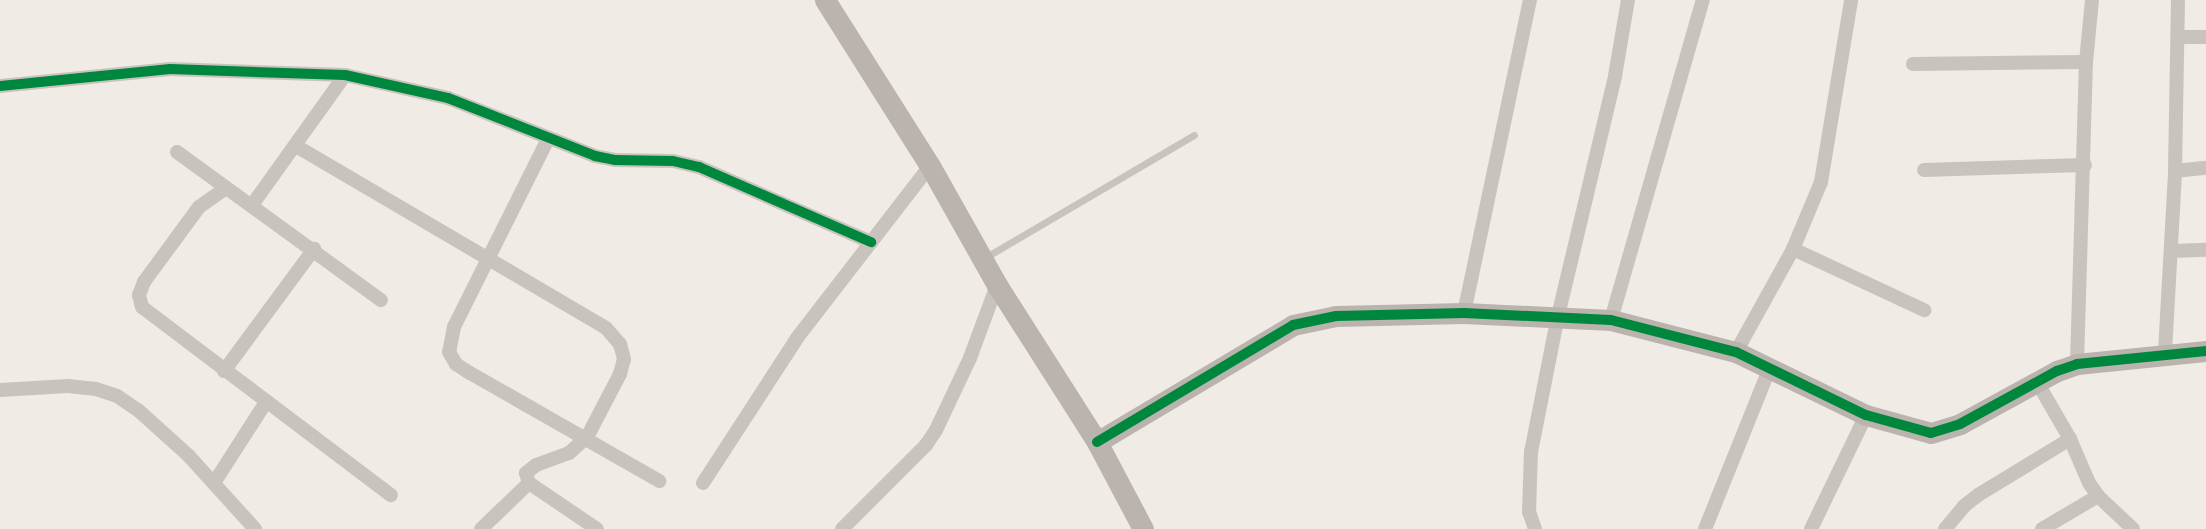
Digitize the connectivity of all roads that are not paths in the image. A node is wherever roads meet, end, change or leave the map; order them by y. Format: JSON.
{"nodes":[{"id":1,"x":825,"y":0,"type":"edge"},
{"id":2,"x":1531,"y":0,"type":"edge"},
{"id":3,"x":1628,"y":0,"type":"edge"},
{"id":4,"x":1703,"y":0,"type":"edge"},
{"id":5,"x":1851,"y":0,"type":"edge"},
{"id":6,"x":2092,"y":0,"type":"edge"},
{"id":7,"x":2178,"y":0,"type":"edge"},
{"id":8,"x":2178,"y":37,"type":"junction"},
{"id":9,"x":2206,"y":37,"type":"edge"},
{"id":10,"x":2086,"y":62,"type":"junction"},
{"id":11,"x":1913,"y":64,"type":"dead end"},
{"id":12,"x":345,"y":75,"type":"junction"},
{"id":13,"x":0,"y":86,"type":"edge"},
{"id":14,"x":1194,"y":135,"type":"dead end"},
{"id":15,"x":548,"y":139,"type":"junction"},
{"id":16,"x":296,"y":146,"type":"junction"},
{"id":17,"x":177,"y":152,"type":"dead end"},
{"id":18,"x":2085,"y":165,"type":"junction"},
{"id":19,"x":930,"y":166,"type":"junction"},
{"id":20,"x":2206,"y":168,"type":"edge"},
{"id":21,"x":1924,"y":170,"type":"dead end"},
{"id":22,"x":2175,"y":171,"type":"junction"},
{"id":23,"x":226,"y":188,"type":"junction"},
{"id":24,"x":252,"y":205,"type":"junction"},
{"id":25,"x":871,"y":242,"type":"junction"},
{"id":26,"x":314,"y":249,"type":"junction"},
{"id":27,"x":1793,"y":249,"type":"junction"},
{"id":28,"x":2206,"y":250,"type":"edge"},
{"id":29,"x":2172,"y":251,"type":"junction"},
{"id":30,"x":983,"y":258,"type":"junction"},
{"id":31,"x":489,"y":259,"type":"junction"},
{"id":32,"x":997,"y":285,"type":"junction"},
{"id":33,"x":382,"y":300,"type":"dead end"},
{"id":34,"x":1924,"y":310,"type":"dead end"},
{"id":35,"x":1458,"y":313,"type":"junction"},
{"id":36,"x":1558,"y":316,"type":"junction"},
{"id":37,"x":1611,"y":320,"type":"junction"},
{"id":38,"x":2206,"y":351,"type":"edge"},
{"id":39,"x":1737,"y":352,"type":"junction"},
{"id":40,"x":2165,"y":352,"type":"junction"},
{"id":41,"x":2077,"y":364,"type":"junction"},
{"id":42,"x":1770,"y":367,"type":"junction"},
{"id":43,"x":225,"y":371,"type":"junction"},
{"id":44,"x":2037,"y":382,"type":"junction"},
{"id":45,"x":0,"y":390,"type":"edge"},
{"id":46,"x":266,"y":402,"type":"junction"},
{"id":47,"x":1866,"y":415,"type":"junction"},
{"id":48,"x":587,"y":437,"type":"junction"},
{"id":49,"x":2070,"y":439,"type":"junction"},
{"id":50,"x":1097,"y":442,"type":"junction"},
{"id":51,"x":659,"y":481,"type":"dead end"},
{"id":52,"x":214,"y":483,"type":"junction"},
{"id":53,"x":528,"y":483,"type":"junction"},
{"id":54,"x":703,"y":483,"type":"dead end"},
{"id":55,"x":391,"y":495,"type":"dead end"},
{"id":56,"x":2098,"y":496,"type":"junction"},
{"id":57,"x":255,"y":529,"type":"edge"},
{"id":58,"x":481,"y":529,"type":"edge"},
{"id":59,"x":597,"y":529,"type":"edge"},
{"id":60,"x":842,"y":529,"type":"edge"},
{"id":61,"x":1143,"y":529,"type":"edge"},
{"id":62,"x":1535,"y":529,"type":"edge"},
{"id":63,"x":1705,"y":529,"type":"edge"},
{"id":64,"x":1811,"y":529,"type":"edge"},
{"id":65,"x":1945,"y":529,"type":"edge"},
{"id":66,"x":2042,"y":529,"type":"edge"},
{"id":67,"x":2133,"y":529,"type":"edge"}],
"edges":[{"from":1,"to":19,"type":"street"},
{"from":2,"to":35,"type":"street"},
{"from":3,"to":36,"type":"street"},
{"from":4,"to":37,"type":"street"},
{"from":5,"to":27,"type":"street"},
{"from":6,"to":10,"type":"street"},
{"from":7,"to":8,"type":"street"},
{"from":8,"to":9,"type":"street"},
{"from":8,"to":22,"type":"street"},
{"from":10,"to":11,"type":"street"},
{"from":10,"to":18,"type":"street"},
{"from":12,"to":13,"type":"street"},
{"from":12,"to":15,"type":"street"},
{"from":12,"to":16,"type":"street"},
{"from":14,"to":30,"type":"lane"},
{"from":15,"to":25,"type":"street"},
{"from":15,"to":31,"type":"street"},
{"from":16,"to":24,"type":"street"},
{"from":16,"to":31,"type":"street"},
{"from":17,"to":23,"type":"street"},
{"from":18,"to":21,"type":"street"},
{"from":18,"to":41,"type":"street"},
{"from":19,"to":25,"type":"street"},
{"from":19,"to":30,"type":"street"},
{"from":20,"to":22,"type":"street"},
{"from":22,"to":29,"type":"street"},
{"from":23,"to":24,"type":"street"},
{"from":23,"to":43,"type":"street"},
{"from":24,"to":26,"type":"street"},
{"from":25,"to":54,"type":"street"},
{"from":26,"to":33,"type":"street"},
{"from":26,"to":43,"type":"street"},
{"from":27,"to":34,"type":"street"},
{"from":27,"to":39,"type":"street"},
{"from":28,"to":29,"type":"street"},
{"from":29,"to":40,"type":"street"},
{"from":30,"to":32,"type":"street"},
{"from":31,"to":48,"type":"street"},
{"from":31,"to":48,"type":"street"},
{"from":32,"to":50,"type":"street"},
{"from":32,"to":60,"type":"street"},
{"from":35,"to":36,"type":"street"},
{"from":35,"to":50,"type":"street"},
{"from":36,"to":37,"type":"street"},
{"from":36,"to":62,"type":"street"},
{"from":37,"to":39,"type":"street"},
{"from":38,"to":40,"type":"street"},
{"from":39,"to":42,"type":"street"},
{"from":40,"to":41,"type":"street"},
{"from":41,"to":44,"type":"street"},
{"from":42,"to":47,"type":"street"},
{"from":42,"to":63,"type":"street"},
{"from":43,"to":46,"type":"street"},
{"from":44,"to":47,"type":"street"},
{"from":44,"to":49,"type":"street"},
{"from":45,"to":52,"type":"street"},
{"from":46,"to":52,"type":"street"},
{"from":46,"to":55,"type":"street"},
{"from":47,"to":64,"type":"street"},
{"from":48,"to":51,"type":"street"},
{"from":48,"to":53,"type":"street"},
{"from":49,"to":56,"type":"street"},
{"from":49,"to":65,"type":"street"},
{"from":50,"to":61,"type":"street"},
{"from":52,"to":57,"type":"street"},
{"from":53,"to":58,"type":"street"},
{"from":53,"to":59,"type":"street"},
{"from":56,"to":66,"type":"street"},
{"from":56,"to":67,"type":"street"}]}
